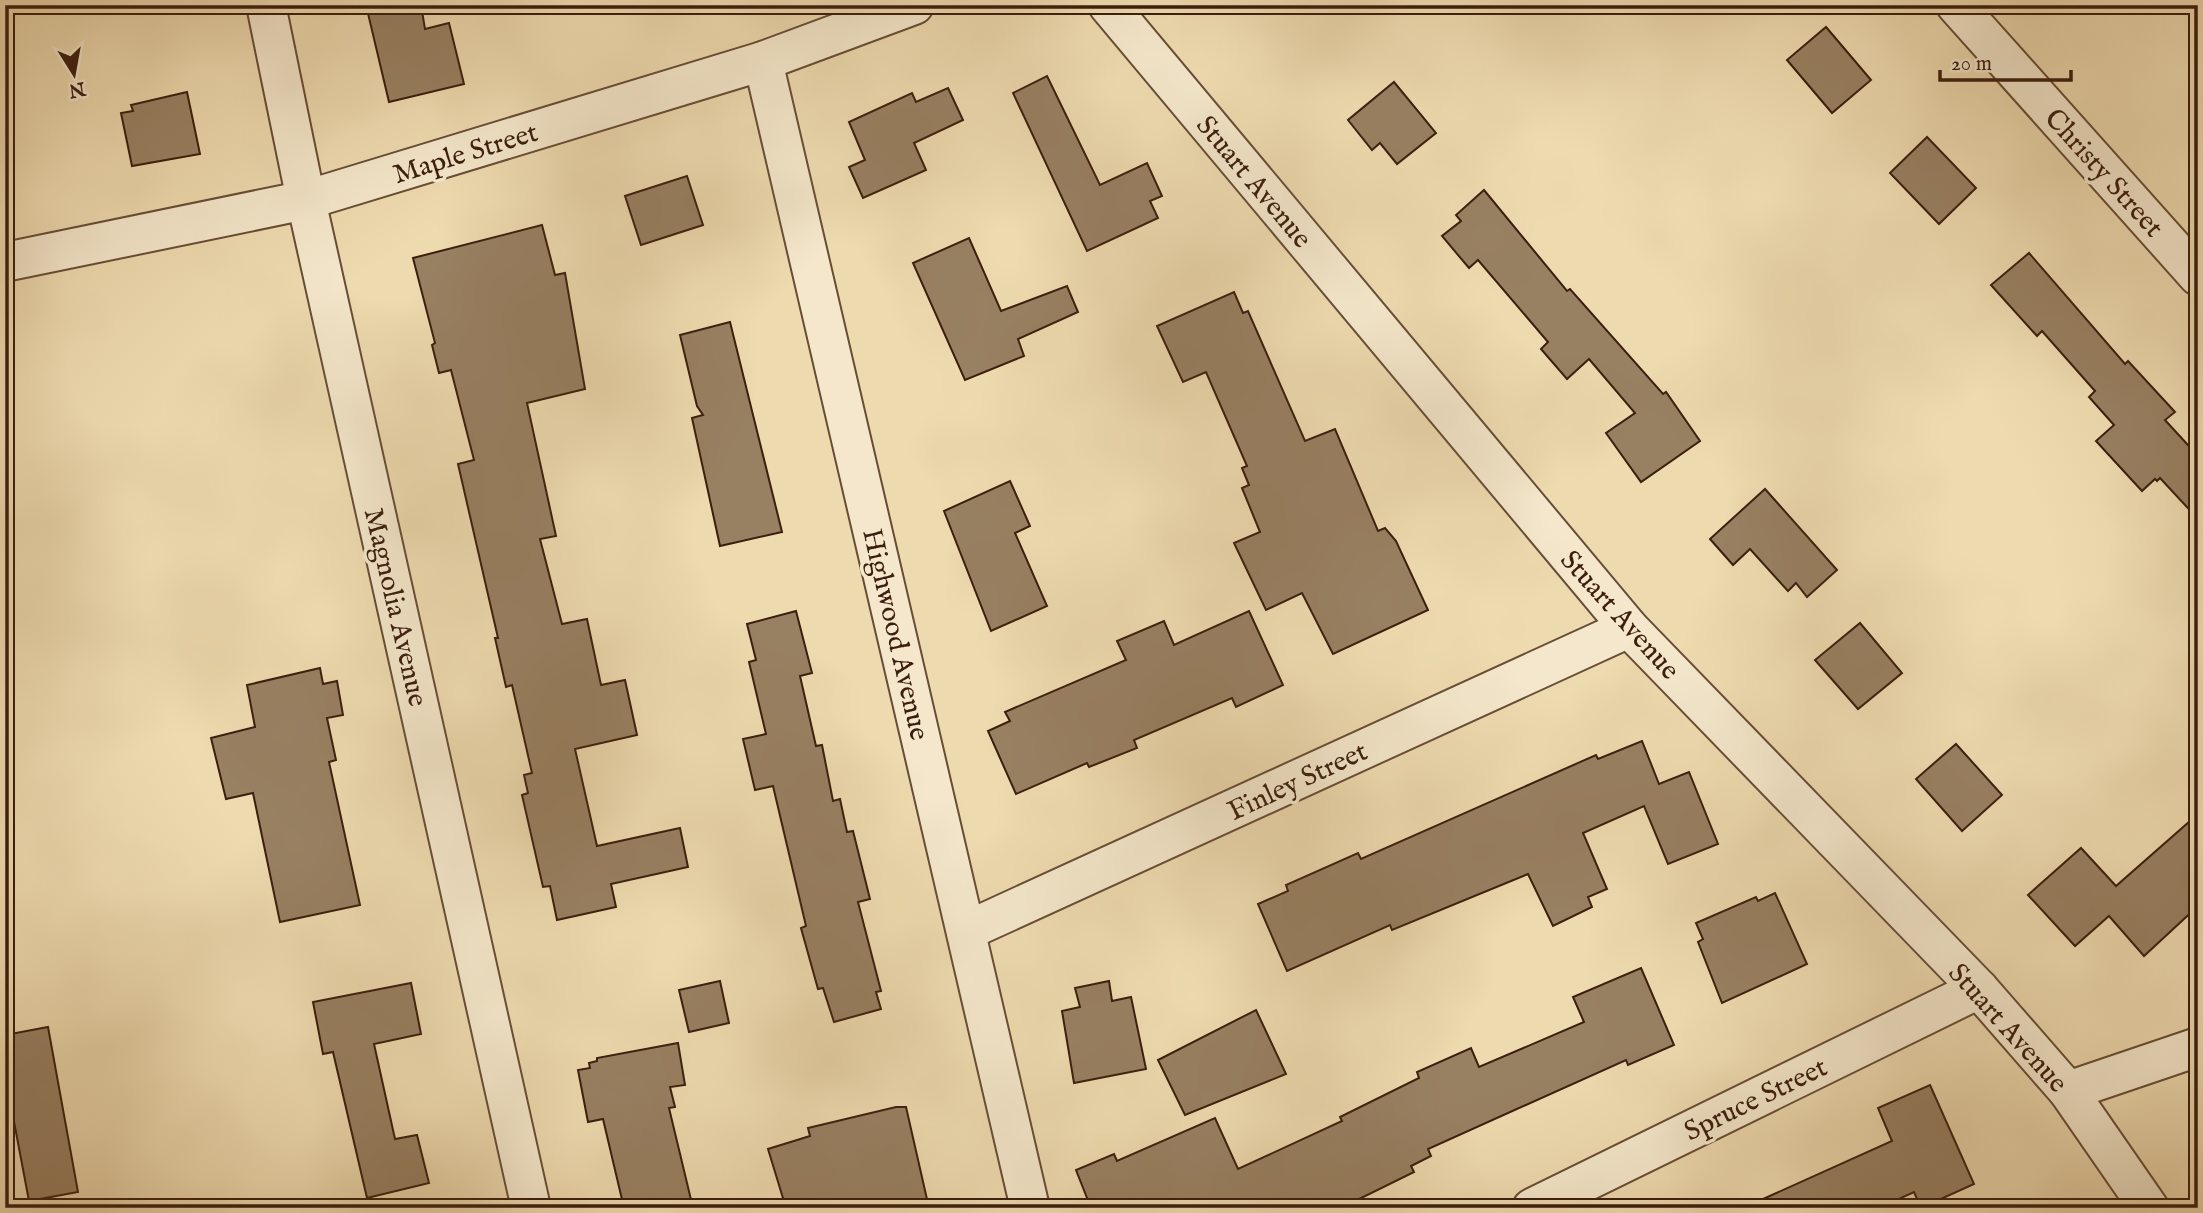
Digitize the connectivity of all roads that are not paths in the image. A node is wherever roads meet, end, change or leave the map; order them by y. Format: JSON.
{"nodes":[{"id":1,"x":266,"y":5,"type":"edge"},
{"id":2,"x":914,"y":5,"type":"edge"},
{"id":3,"x":1108,"y":5,"type":"edge"},
{"id":4,"x":1956,"y":5,"type":"edge"},
{"id":5,"x":764,"y":61,"type":"junction"},
{"id":6,"x":306,"y":200,"type":"junction"},
{"id":7,"x":5,"y":262,"type":"edge"},
{"id":8,"x":2198,"y":276,"type":"edge"},
{"id":9,"x":1629,"y":628,"type":"junction"},
{"id":10,"x":966,"y":931,"type":"junction"},
{"id":11,"x":1979,"y":989,"type":"junction"},
{"id":12,"x":2198,"y":1047,"type":"edge"},
{"id":13,"x":2068,"y":1091,"type":"junction"},
{"id":14,"x":531,"y":1208,"type":"edge"},
{"id":15,"x":1030,"y":1208,"type":"edge"},
{"id":16,"x":1532,"y":1208,"type":"edge"},
{"id":17,"x":2149,"y":1208,"type":"edge"}],
"edges":[{"from":1,"to":6,"type":"street","name":"Magnolia Avenue"},
{"from":2,"to":5,"type":"street","name":"Maple Street"},
{"from":3,"to":9,"type":"street","name":"Stuart Avenue"},
{"from":4,"to":8,"type":"street","name":"Christy Street"},
{"from":5,"to":6,"type":"street","name":"Maple Street"},
{"from":5,"to":10,"type":"street","name":"Highwood Avenue"},
{"from":6,"to":7,"type":"street","name":"Maple Street"},
{"from":6,"to":14,"type":"street","name":"Magnolia Avenue"},
{"from":9,"to":10,"type":"street","name":"Finley Street"},
{"from":9,"to":11,"type":"street","name":"Stuart Avenue"},
{"from":10,"to":15,"type":"street","name":"Highwood Avenue"},
{"from":11,"to":13,"type":"street","name":"Stuart Avenue"},
{"from":11,"to":16,"type":"street","name":"Spruce Street"},
{"from":12,"to":13,"type":"street"},
{"from":13,"to":17,"type":"street","name":"Stuart Avenue"}]}
